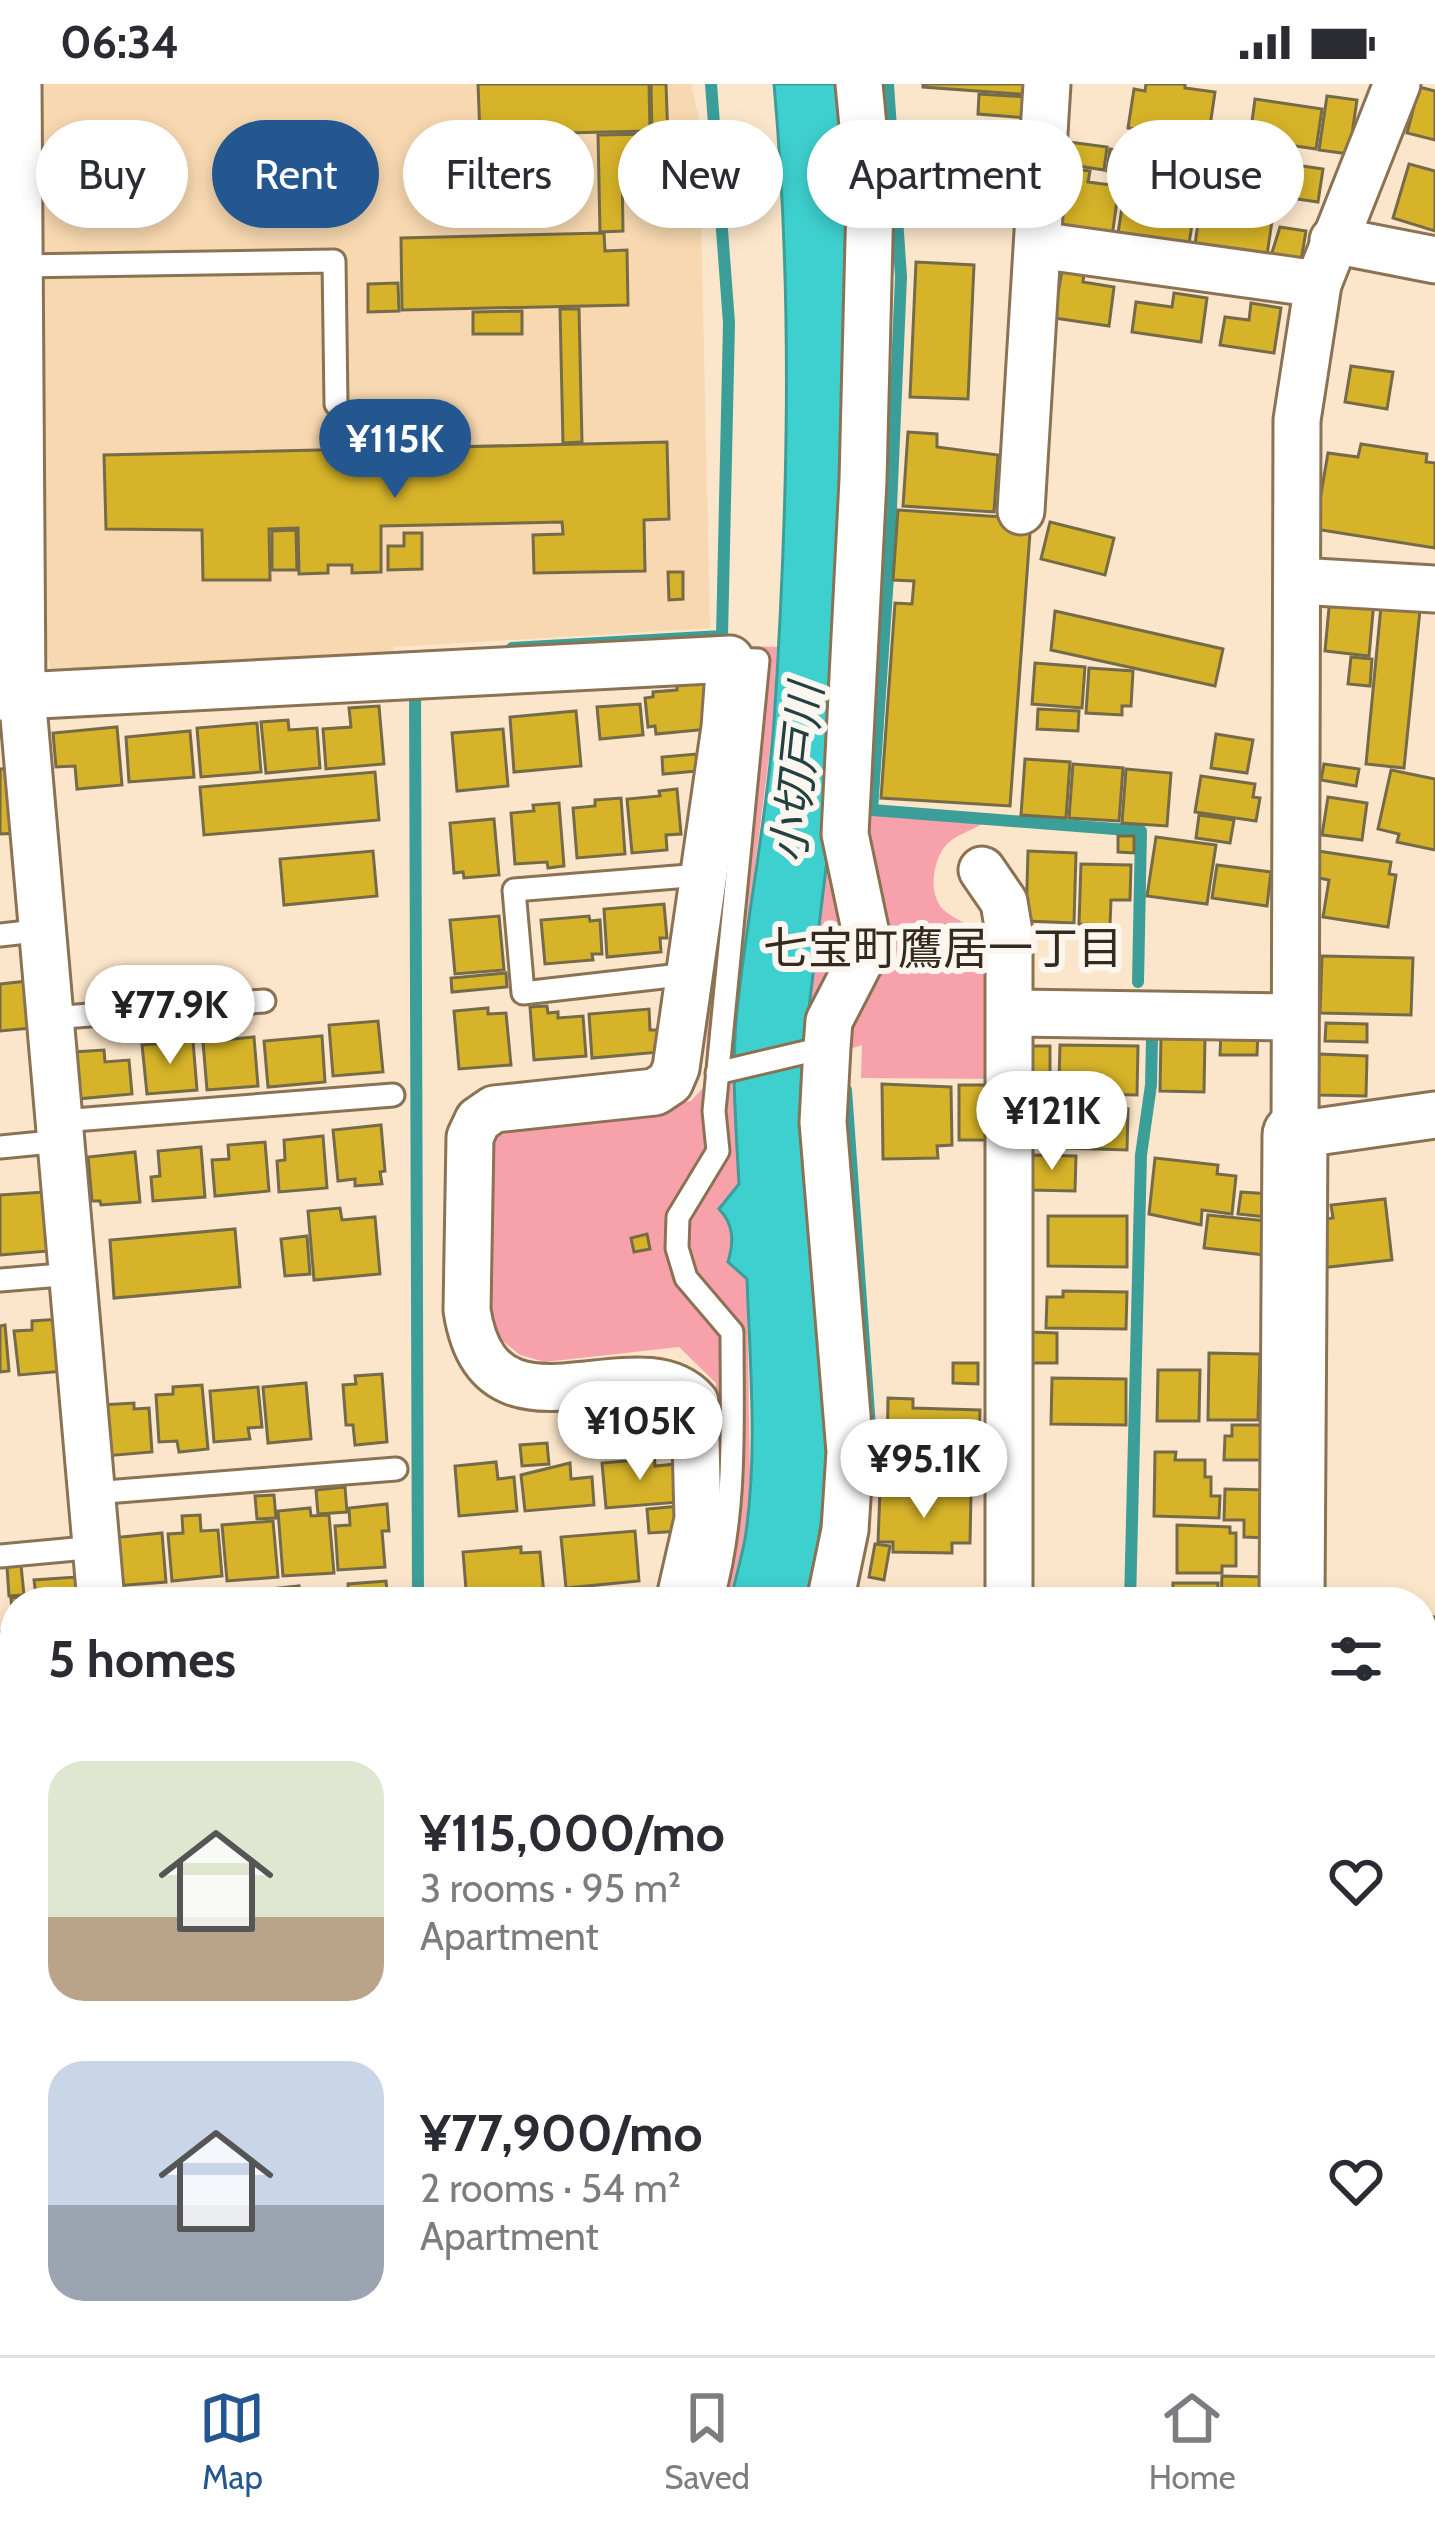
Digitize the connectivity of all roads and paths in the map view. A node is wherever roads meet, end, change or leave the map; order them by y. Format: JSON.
{"nodes":[{"id":1,"x":859,"y":84,"type":"edge"},
{"id":2,"x":1047,"y":84,"type":"edge"},
{"id":3,"x":1397,"y":84,"type":"edge"},
{"id":4,"x":13,"y":113,"type":"edge"},
{"id":5,"x":1333,"y":240,"type":"junction"},
{"id":6,"x":1038,"y":244,"type":"junction"},
{"id":7,"x":1435,"y":260,"type":"edge"},
{"id":8,"x":20,"y":266,"type":"junction"},
{"id":9,"x":1318,"y":284,"type":"junction"},
{"id":10,"x":336,"y":404,"type":"dead end"},
{"id":11,"x":11,"y":461,"type":"edge"},
{"id":12,"x":1021,"y":511,"type":"dead end"},
{"id":13,"x":1298,"y":581,"type":"junction"},
{"id":14,"x":1435,"y":589,"type":"edge"},
{"id":15,"x":730,"y":659,"type":"junction"},
{"id":16,"x":11,"y":696,"type":"edge"},
{"id":17,"x":982,"y":870,"type":"dead end"},
{"id":18,"x":701,"y":875,"type":"junction"},
{"id":19,"x":22,"y":933,"type":"edge"},
{"id":20,"x":689,"y":974,"type":"junction"},
{"id":21,"x":264,"y":1001,"type":"dead end"},
{"id":22,"x":1010,"y":1013,"type":"junction"},
{"id":23,"x":1295,"y":1017,"type":"junction"},
{"id":24,"x":52,"y":1018,"type":"junction"},
{"id":25,"x":824,"y":1047,"type":"junction"},
{"id":26,"x":721,"y":1072,"type":"junction"},
{"id":27,"x":393,"y":1095,"type":"dead end"},
{"id":28,"x":1435,"y":1115,"type":"edge"},
{"id":29,"x":62,"y":1131,"type":"junction"},
{"id":30,"x":1295,"y":1135,"type":"junction"},
{"id":31,"x":0,"y":1147,"type":"edge"},
{"id":32,"x":74,"y":1274,"type":"junction"},
{"id":33,"x":0,"y":1280,"type":"edge"},
{"id":34,"x":396,"y":1469,"type":"dead end"},
{"id":35,"x":93,"y":1493,"type":"junction"},
{"id":36,"x":97,"y":1546,"type":"junction"},
{"id":37,"x":0,"y":1556,"type":"edge"},
{"id":38,"x":100,"y":1587,"type":"edge"},
{"id":39,"x":682,"y":1587,"type":"edge"},
{"id":40,"x":716,"y":1587,"type":"edge"},
{"id":41,"x":833,"y":1587,"type":"edge"},
{"id":42,"x":1010,"y":1587,"type":"edge"},
{"id":43,"x":1292,"y":1587,"type":"edge"}],
"edges":[{"from":1,"to":25,"type":"street"},
{"from":2,"to":6,"type":"street"},
{"from":3,"to":5,"type":"street"},
{"from":4,"to":8,"type":"street"},
{"from":5,"to":7,"type":"street"},
{"from":5,"to":9,"type":"street"},
{"from":6,"to":9,"type":"street"},
{"from":6,"to":12,"type":"street"},
{"from":8,"to":10,"type":"lane"},
{"from":8,"to":11,"type":"street"},
{"from":9,"to":13,"type":"street"},
{"from":11,"to":16,"type":"street"},
{"from":13,"to":14,"type":"street"},
{"from":13,"to":23,"type":"street"},
{"from":15,"to":16,"type":"street"},
{"from":15,"to":18,"type":"street"},
{"from":15,"to":26,"type":"lane"},
{"from":16,"to":19,"type":"street"},
{"from":17,"to":22,"type":"street"},
{"from":18,"to":20,"type":"street"},
{"from":18,"to":20,"type":"lane"},
{"from":19,"to":24,"type":"street"},
{"from":20,"to":39,"type":"street"},
{"from":21,"to":24,"type":"lane"},
{"from":22,"to":23,"type":"street"},
{"from":22,"to":42,"type":"street"},
{"from":23,"to":30,"type":"street"},
{"from":24,"to":29,"type":"street"},
{"from":25,"to":26,"type":"lane"},
{"from":25,"to":41,"type":"street"},
{"from":26,"to":40,"type":"lane"},
{"from":27,"to":29,"type":"lane"},
{"from":28,"to":30,"type":"street"},
{"from":29,"to":31,"type":"lane"},
{"from":29,"to":32,"type":"street"},
{"from":30,"to":43,"type":"street"},
{"from":32,"to":33,"type":"lane"},
{"from":32,"to":35,"type":"street"},
{"from":34,"to":35,"type":"lane"},
{"from":35,"to":36,"type":"street"},
{"from":36,"to":37,"type":"lane"},
{"from":36,"to":38,"type":"street"}]}
